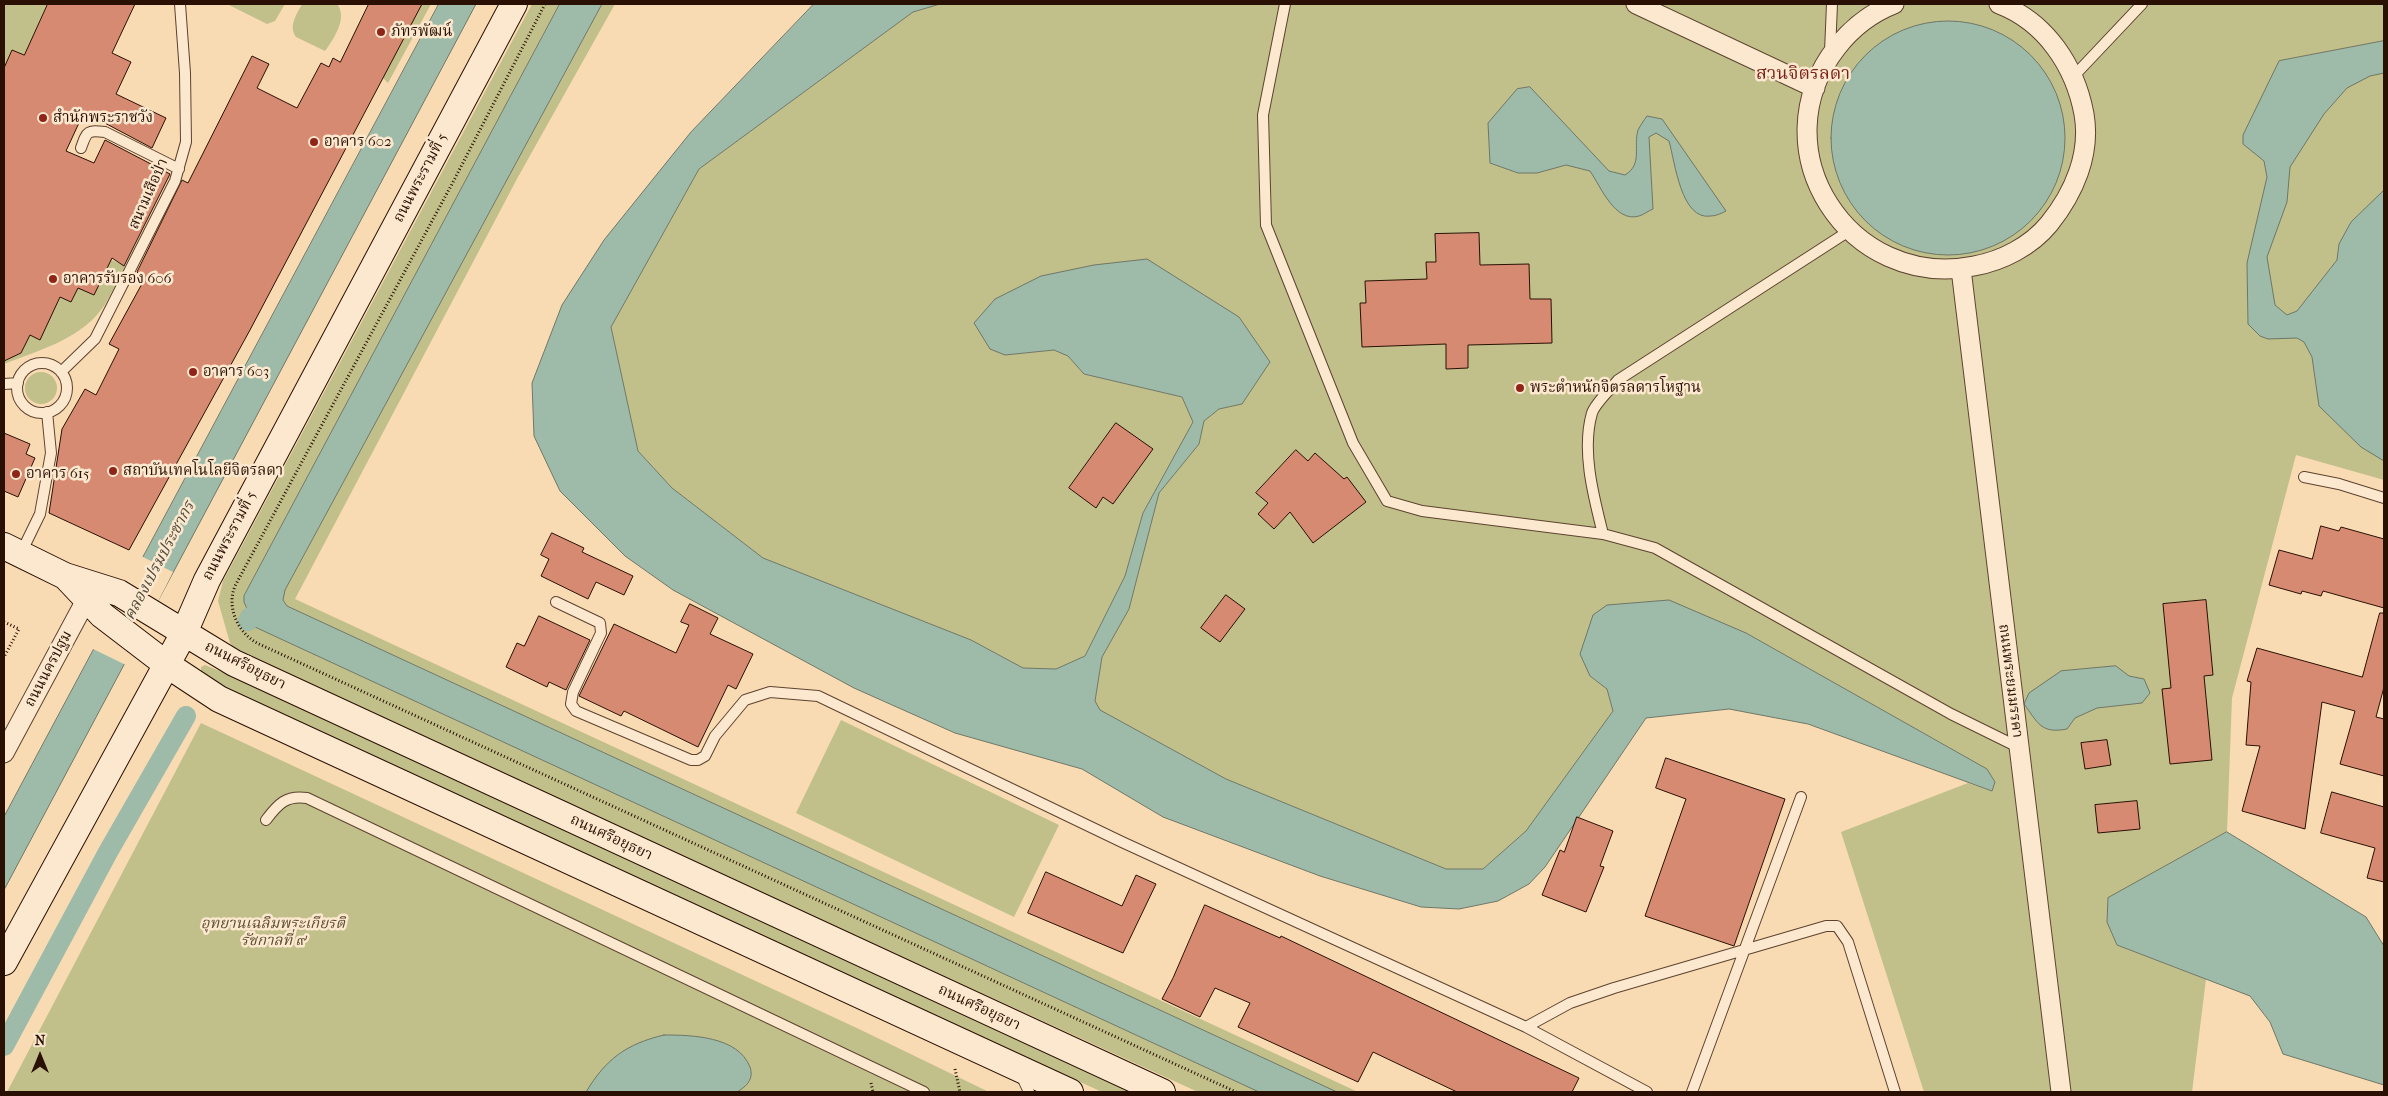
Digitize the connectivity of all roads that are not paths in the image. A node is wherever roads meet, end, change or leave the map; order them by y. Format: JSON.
{"nodes":[{"id":1,"x":180,"y":4,"type":"edge"},
{"id":2,"x":514,"y":4,"type":"edge"},
{"id":3,"x":1285,"y":4,"type":"edge"},
{"id":4,"x":1636,"y":4,"type":"edge"},
{"id":5,"x":1832,"y":4,"type":"edge"},
{"id":6,"x":1894,"y":4,"type":"edge"},
{"id":7,"x":1999,"y":4,"type":"edge"},
{"id":8,"x":2142,"y":4,"type":"edge"},
{"id":9,"x":1830,"y":56,"type":"junction"},
{"id":10,"x":2073,"y":77,"type":"junction"},
{"id":11,"x":1814,"y":88,"type":"junction"},
{"id":12,"x":81,"y":148,"type":"dead end"},
{"id":13,"x":178,"y":169,"type":"junction"},
{"id":14,"x":1849,"y":231,"type":"junction"},
{"id":15,"x":1961,"y":269,"type":"junction"},
{"id":16,"x":61,"y":372,"type":"junction"},
{"id":17,"x":4,"y":384,"type":"edge"},
{"id":18,"x":18,"y":384,"type":"junction"},
{"id":19,"x":47,"y":412,"type":"junction"},
{"id":20,"x":2304,"y":477,"type":"dead end"},
{"id":21,"x":2384,"y":498,"type":"edge"},
{"id":22,"x":1603,"y":534,"type":"junction"},
{"id":23,"x":12,"y":550,"type":"edge"},
{"id":24,"x":94,"y":599,"type":"junction"},
{"id":25,"x":556,"y":602,"type":"dead end"},
{"id":26,"x":184,"y":632,"type":"junction"},
{"id":27,"x":166,"y":664,"type":"junction"},
{"id":28,"x":2018,"y":747,"type":"junction"},
{"id":29,"x":4,"y":753,"type":"edge"},
{"id":30,"x":1801,"y":797,"type":"dead end"},
{"id":31,"x":266,"y":820,"type":"dead end"},
{"id":32,"x":1745,"y":950,"type":"junction"},
{"id":33,"x":4,"y":962,"type":"edge"},
{"id":34,"x":1526,"y":1027,"type":"junction"},
{"id":35,"x":1017,"y":1068,"type":"junction"},
{"id":36,"x":924,"y":1092,"type":"edge"},
{"id":37,"x":1029,"y":1092,"type":"edge"},
{"id":38,"x":1070,"y":1092,"type":"edge"},
{"id":39,"x":1162,"y":1092,"type":"edge"},
{"id":40,"x":1647,"y":1092,"type":"edge"},
{"id":41,"x":1692,"y":1092,"type":"edge"},
{"id":42,"x":1895,"y":1092,"type":"edge"},
{"id":43,"x":2061,"y":1092,"type":"edge"}],
"edges":[{"from":1,"to":13,"type":"lane","name":"สนามเสือป่า"},
{"from":2,"to":26,"type":"main road","name":"ถนนพระรามที่ 5"},
{"from":3,"to":22,"type":"lane"},
{"from":4,"to":11,"type":"street"},
{"from":5,"to":9,"type":"lane"},
{"from":6,"to":9,"type":"street"},
{"from":7,"to":10,"type":"street"},
{"from":8,"to":10,"type":"lane"},
{"from":9,"to":11,"type":"street"},
{"from":10,"to":15,"type":"street"},
{"from":11,"to":14,"type":"street"},
{"from":12,"to":13,"type":"lane"},
{"from":13,"to":16,"type":"lane","name":"สนามเสือป่า"},
{"from":14,"to":15,"type":"street"},
{"from":14,"to":22,"type":"lane"},
{"from":15,"to":28,"type":"street","name":"ถนนพระยมมรรคา"},
{"from":16,"to":18,"type":"lane"},
{"from":16,"to":19,"type":"lane"},
{"from":17,"to":18,"type":"lane"},
{"from":18,"to":19,"type":"lane"},
{"from":19,"to":23,"type":"lane"},
{"from":20,"to":21,"type":"lane"},
{"from":22,"to":28,"type":"lane"},
{"from":23,"to":24,"type":"main road","name":"ถนนศรีอยุธยา"},
{"from":24,"to":26,"type":"main road","name":"ถนนศรีอยุธยา"},
{"from":24,"to":27,"type":"main road","name":"ถนนศรีอยุธยา"},
{"from":24,"to":29,"type":"street","name":"ถนนนครปฐม"},
{"from":25,"to":34,"type":"lane"},
{"from":26,"to":27,"type":"main road","name":"ถนนพระรามที่ 5"},
{"from":26,"to":39,"type":"main road","name":"ถนนศรีอยุธยา"},
{"from":27,"to":33,"type":"main road","name":"ถนนพระรามที่ 5"},
{"from":27,"to":35,"type":"main road","name":"ถนนศรีอยุธยา"},
{"from":28,"to":43,"type":"street","name":"ถนนพระยมมรรคา"},
{"from":30,"to":32,"type":"lane"},
{"from":31,"to":36,"type":"lane"},
{"from":32,"to":34,"type":"lane"},
{"from":32,"to":41,"type":"lane"},
{"from":32,"to":42,"type":"lane"},
{"from":34,"to":40,"type":"lane"},
{"from":35,"to":37,"type":"lane"},
{"from":35,"to":38,"type":"main road","name":"ถนนศรีอยุธยา"}]}
